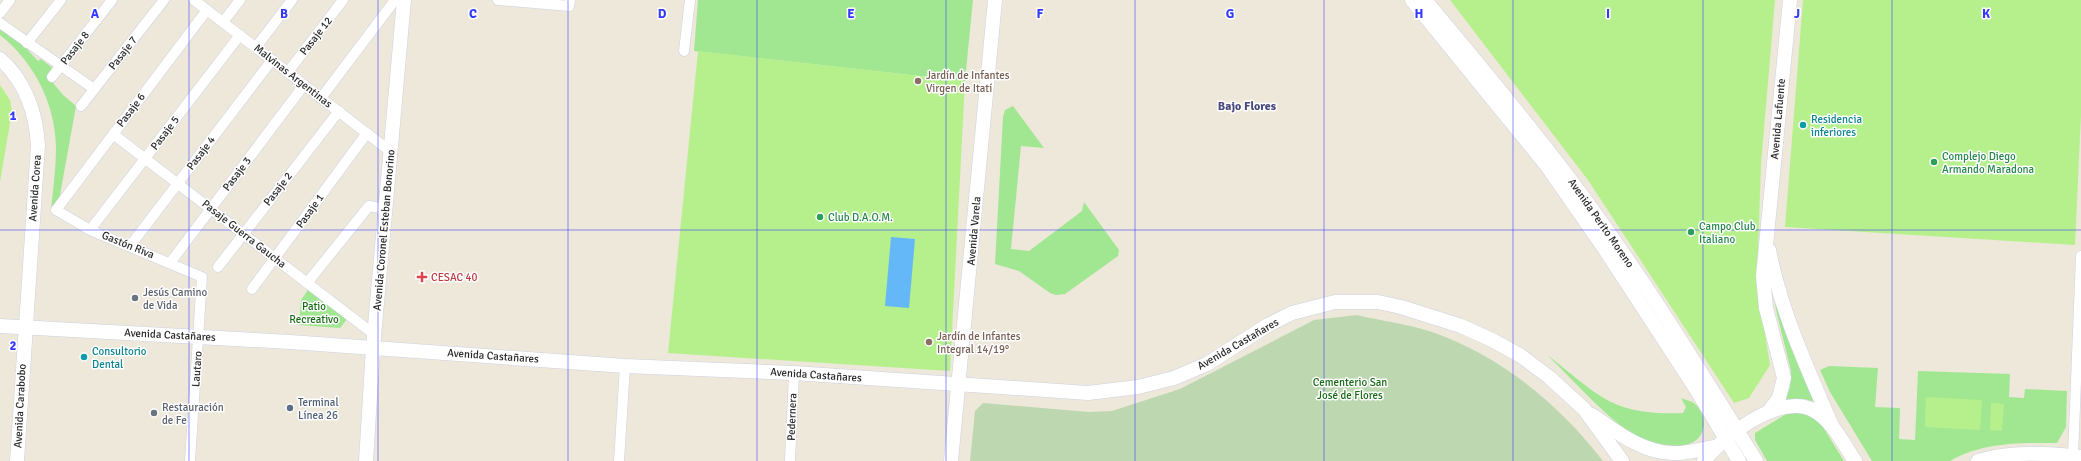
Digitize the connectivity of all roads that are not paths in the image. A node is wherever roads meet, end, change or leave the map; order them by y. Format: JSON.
{"nodes":[{"id":1,"x":10,"y":0,"type":"edge"},
{"id":2,"x":61,"y":0,"type":"edge"},
{"id":3,"x":112,"y":0,"type":"edge"},
{"id":4,"x":164,"y":0,"type":"edge"},
{"id":5,"x":194,"y":0,"type":"edge"},
{"id":6,"x":240,"y":0,"type":"edge"},
{"id":7,"x":292,"y":0,"type":"edge"},
{"id":8,"x":343,"y":0,"type":"edge"},
{"id":9,"x":395,"y":0,"type":"edge"},
{"id":10,"x":404,"y":0,"type":"edge"},
{"id":11,"x":498,"y":0,"type":"edge"},
{"id":12,"x":570,"y":0,"type":"edge"},
{"id":13,"x":690,"y":0,"type":"edge"},
{"id":14,"x":994,"y":0,"type":"edge"},
{"id":15,"x":1412,"y":0,"type":"edge"},
{"id":16,"x":1426,"y":0,"type":"edge"},
{"id":17,"x":1790,"y":0,"type":"edge"},
{"id":18,"x":207,"y":10,"type":"junction"},
{"id":19,"x":0,"y":13,"type":"edge"},
{"id":20,"x":223,"y":22,"type":"junction"},
{"id":21,"x":0,"y":23,"type":"edge"},
{"id":22,"x":240,"y":35,"type":"junction"},
{"id":23,"x":27,"y":43,"type":"junction"},
{"id":24,"x":256,"y":48,"type":"junction"},
{"id":25,"x":684,"y":51,"type":"dead end"},
{"id":26,"x":0,"y":60,"type":"edge"},
{"id":27,"x":272,"y":60,"type":"junction"},
{"id":28,"x":62,"y":65,"type":"junction"},
{"id":29,"x":288,"y":72,"type":"junction"},
{"id":30,"x":52,"y":77,"type":"dead end"},
{"id":31,"x":304,"y":85,"type":"junction"},
{"id":32,"x":94,"y":89,"type":"junction"},
{"id":33,"x":321,"y":98,"type":"junction"},
{"id":34,"x":81,"y":106,"type":"dead end"},
{"id":35,"x":339,"y":112,"type":"junction"},
{"id":36,"x":367,"y":133,"type":"junction"},
{"id":37,"x":113,"y":134,"type":"junction"},
{"id":38,"x":391,"y":152,"type":"junction"},
{"id":39,"x":145,"y":158,"type":"junction"},
{"id":40,"x":178,"y":183,"type":"junction"},
{"id":41,"x":210,"y":208,"type":"junction"},
{"id":42,"x":386,"y":209,"type":"junction"},
{"id":43,"x":56,"y":210,"type":"joint"},
{"id":44,"x":90,"y":230,"type":"junction"},
{"id":45,"x":243,"y":234,"type":"junction"},
{"id":46,"x":1767,"y":237,"type":"junction"},
{"id":47,"x":130,"y":246,"type":"junction"},
{"id":48,"x":2081,"y":256,"type":"edge"},
{"id":49,"x":275,"y":258,"type":"junction"},
{"id":50,"x":170,"y":262,"type":"junction"},
{"id":51,"x":218,"y":267,"type":"dead end"},
{"id":52,"x":202,"y":277,"type":"joint"},
{"id":53,"x":307,"y":283,"type":"junction"},
{"id":54,"x":252,"y":288,"type":"dead end"},
{"id":55,"x":0,"y":326,"type":"edge"},
{"id":56,"x":24,"y":328,"type":"junction"},
{"id":57,"x":199,"y":336,"type":"junction"},
{"id":58,"x":374,"y":341,"type":"junction"},
{"id":59,"x":625,"y":366,"type":"junction"},
{"id":60,"x":794,"y":373,"type":"junction"},
{"id":61,"x":959,"y":385,"type":"junction"},
{"id":62,"x":1584,"y":409,"type":"junction"},
{"id":63,"x":1770,"y":410,"type":"junction"},
{"id":64,"x":1833,"y":428,"type":"junction"},
{"id":65,"x":1737,"y":431,"type":"junction"},
{"id":66,"x":1720,"y":443,"type":"junction"},
{"id":67,"x":2077,"y":457,"type":"edge"},
{"id":68,"x":17,"y":461,"type":"edge"},
{"id":69,"x":190,"y":461,"type":"edge"},
{"id":70,"x":366,"y":461,"type":"edge"},
{"id":71,"x":619,"y":461,"type":"edge"},
{"id":72,"x":790,"y":461,"type":"edge"},
{"id":73,"x":952,"y":461,"type":"edge"},
{"id":74,"x":1622,"y":461,"type":"edge"},
{"id":75,"x":1704,"y":461,"type":"edge"},
{"id":76,"x":1739,"y":461,"type":"edge"},
{"id":77,"x":1756,"y":461,"type":"edge"},
{"id":78,"x":1855,"y":461,"type":"edge"},
{"id":79,"x":1978,"y":461,"type":"edge"}],
"edges":[{"from":1,"to":19,"type":"street"},
{"from":2,"to":23,"type":"street"},
{"from":3,"to":28,"type":"street","name":"Pasaje 8"},
{"from":4,"to":32,"type":"street","name":"Pasaje 7"},
{"from":5,"to":18,"type":"street","name":"Malvinas Argentinas"},
{"from":6,"to":20,"type":"street"},
{"from":7,"to":24,"type":"street"},
{"from":8,"to":29,"type":"street","name":"Pasaje 12"},
{"from":9,"to":33,"type":"street"},
{"from":10,"to":38,"type":"main road","name":"Avenida Coronel Esteban Bonorino"},
{"from":11,"to":12,"type":"street"},
{"from":13,"to":25,"type":"street"},
{"from":14,"to":61,"type":"main road","name":"Avenida Varela"},
{"from":15,"to":66,"type":"main road","name":"Avenida Perito Moreno"},
{"from":16,"to":65,"type":"main road","name":"Avenida Perito Moreno"},
{"from":17,"to":46,"type":"main road","name":"Avenida Lafuente"},
{"from":18,"to":20,"type":"street","name":"Malvinas Argentinas"},
{"from":18,"to":37,"type":"street","name":"Pasaje 6"},
{"from":20,"to":22,"type":"street","name":"Malvinas Argentinas"},
{"from":21,"to":23,"type":"street"},
{"from":22,"to":24,"type":"street","name":"Malvinas Argentinas"},
{"from":22,"to":39,"type":"street","name":"Pasaje 5"},
{"from":23,"to":28,"type":"street"},
{"from":24,"to":27,"type":"street","name":"Malvinas Argentinas"},
{"from":26,"to":56,"type":"main road","name":"Avenida Corea"},
{"from":27,"to":29,"type":"street","name":"Malvinas Argentinas"},
{"from":27,"to":40,"type":"street","name":"Pasaje 4"},
{"from":28,"to":30,"type":"street","name":"Pasaje 8"},
{"from":28,"to":32,"type":"street"},
{"from":29,"to":31,"type":"street","name":"Malvinas Argentinas"},
{"from":31,"to":33,"type":"street","name":"Malvinas Argentinas"},
{"from":31,"to":41,"type":"street","name":"Pasaje 3"},
{"from":32,"to":34,"type":"street","name":"Pasaje 7"},
{"from":33,"to":35,"type":"street","name":"Malvinas Argentinas"},
{"from":35,"to":36,"type":"street","name":"Malvinas Argentinas"},
{"from":35,"to":45,"type":"street","name":"Pasaje 2"},
{"from":36,"to":38,"type":"street","name":"Malvinas Argentinas"},
{"from":36,"to":49,"type":"street","name":"Pasaje 1"},
{"from":37,"to":39,"type":"street","name":"Pasaje Guerra Gaucha"},
{"from":37,"to":43,"type":"street","name":"Pasaje 6"},
{"from":38,"to":42,"type":"main road","name":"Avenida Coronel Esteban Bonorino"},
{"from":39,"to":40,"type":"street","name":"Pasaje Guerra Gaucha"},
{"from":39,"to":44,"type":"street","name":"Pasaje 5"},
{"from":40,"to":41,"type":"street","name":"Pasaje Guerra Gaucha"},
{"from":40,"to":47,"type":"street","name":"Pasaje 4"},
{"from":41,"to":45,"type":"street","name":"Pasaje Guerra Gaucha"},
{"from":41,"to":50,"type":"street","name":"Pasaje 3"},
{"from":42,"to":53,"type":"street"},
{"from":42,"to":58,"type":"main road","name":"Avenida Coronel Esteban Bonorino"},
{"from":43,"to":44,"type":"street","name":"Gastón Riva"},
{"from":44,"to":47,"type":"street","name":"Gastón Riva"},
{"from":45,"to":49,"type":"street","name":"Pasaje Guerra Gaucha"},
{"from":45,"to":51,"type":"street","name":"Pasaje 2"},
{"from":46,"to":63,"type":"main road","name":"Avenida Lafuente"},
{"from":46,"to":64,"type":"main road","name":"Avenida Lafuente"},
{"from":47,"to":50,"type":"street","name":"Gastón Riva"},
{"from":48,"to":67,"type":"street"},
{"from":49,"to":53,"type":"street","name":"Pasaje Guerra Gaucha"},
{"from":49,"to":54,"type":"street","name":"Pasaje 1"},
{"from":50,"to":52,"type":"street","name":"Gastón Riva"},
{"from":52,"to":57,"type":"street","name":"Lautaro"},
{"from":53,"to":58,"type":"street","name":"Pasaje Guerra Gaucha"},
{"from":55,"to":56,"type":"main road","name":"Avenida Castañares"},
{"from":56,"to":57,"type":"main road","name":"Avenida Castañares"},
{"from":56,"to":68,"type":"main road","name":"Avenida Carabobo"},
{"from":57,"to":58,"type":"main road","name":"Avenida Castañares"},
{"from":57,"to":69,"type":"street","name":"Lautaro"},
{"from":58,"to":59,"type":"main road","name":"Avenida Castañares"},
{"from":58,"to":70,"type":"main road","name":"Avenida Coronel Esteban Bonorino"},
{"from":59,"to":60,"type":"main road","name":"Avenida Castañares"},
{"from":59,"to":71,"type":"street"},
{"from":60,"to":61,"type":"main road","name":"Avenida Castañares"},
{"from":60,"to":72,"type":"street","name":"Pedernera"},
{"from":61,"to":62,"type":"main road","name":"Avenida Castañares"},
{"from":61,"to":73,"type":"main road","name":"Avenida Varela"},
{"from":62,"to":66,"type":"main road","name":"Avenida Castañares"},
{"from":62,"to":74,"type":"main road","name":"Avenida Castañares"},
{"from":63,"to":64,"type":"main road"},
{"from":63,"to":65,"type":"main road"},
{"from":64,"to":78,"type":"main road"},
{"from":65,"to":66,"type":"main road"},
{"from":65,"to":77,"type":"main road","name":"Avenida Perito Moreno"},
{"from":66,"to":75,"type":"main road"},
{"from":66,"to":76,"type":"main road","name":"Avenida Perito Moreno"},
{"from":67,"to":79,"type":"main road"}]}
